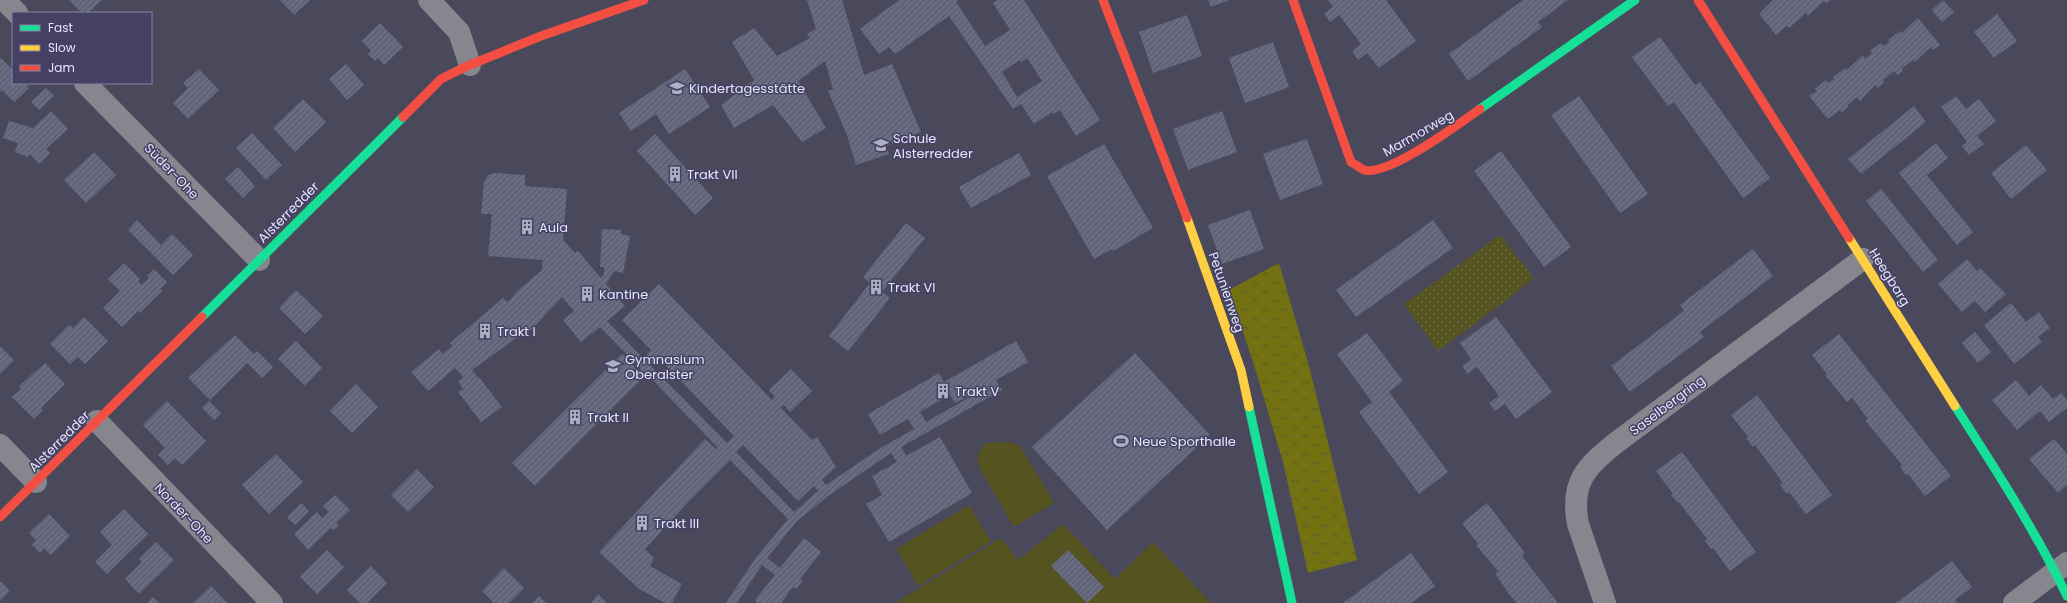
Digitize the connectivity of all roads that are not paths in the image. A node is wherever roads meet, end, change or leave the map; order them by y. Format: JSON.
{"nodes":[{"id":1,"x":4,"y":0,"type":"edge"},
{"id":2,"x":429,"y":0,"type":"edge"},
{"id":3,"x":644,"y":0,"type":"edge"},
{"id":4,"x":1103,"y":0,"type":"edge"},
{"id":5,"x":1293,"y":0,"type":"edge"},
{"id":6,"x":1635,"y":0,"type":"edge"},
{"id":7,"x":1698,"y":0,"type":"edge"},
{"id":8,"x":16,"y":12,"type":"edge"},
{"id":9,"x":470,"y":65,"type":"junction"},
{"id":10,"x":87,"y":84,"type":"edge"},
{"id":11,"x":1863,"y":258,"type":"junction"},
{"id":12,"x":259,"y":260,"type":"junction"},
{"id":13,"x":97,"y":421,"type":"junction"},
{"id":14,"x":0,"y":445,"type":"edge"},
{"id":15,"x":36,"y":482,"type":"junction"},
{"id":16,"x":0,"y":517,"type":"edge"},
{"id":17,"x":2061,"y":567,"type":"edge"},
{"id":18,"x":2067,"y":596,"type":"edge"},
{"id":19,"x":272,"y":603,"type":"edge"},
{"id":20,"x":1292,"y":603,"type":"edge"},
{"id":21,"x":1605,"y":603,"type":"edge"},
{"id":22,"x":2014,"y":603,"type":"edge"}],
"edges":[{"from":1,"to":8,"type":"street"},
{"from":2,"to":9,"type":"street"},
{"from":3,"to":9,"type":"street","name":"Alsterredder"},
{"from":4,"to":20,"type":"street","name":"Petunienweg"},
{"from":5,"to":6,"type":"street","name":"Marmorweg"},
{"from":7,"to":11,"type":"street","name":"Heegbarg"},
{"from":9,"to":12,"type":"street","name":"Alsterredder"},
{"from":10,"to":12,"type":"street","name":"Süder-Ohe"},
{"from":11,"to":17,"type":"street","name":"Heegbarg"},
{"from":11,"to":21,"type":"street","name":"Saselbergring"},
{"from":12,"to":13,"type":"street","name":"Alsterredder"},
{"from":13,"to":15,"type":"street","name":"Alsterredder"},
{"from":13,"to":19,"type":"street","name":"Norder-Ohe"},
{"from":14,"to":15,"type":"street"},
{"from":15,"to":16,"type":"street","name":"Alsterredder"},
{"from":17,"to":18,"type":"street","name":"Heegbarg"},
{"from":17,"to":22,"type":"street"}]}
